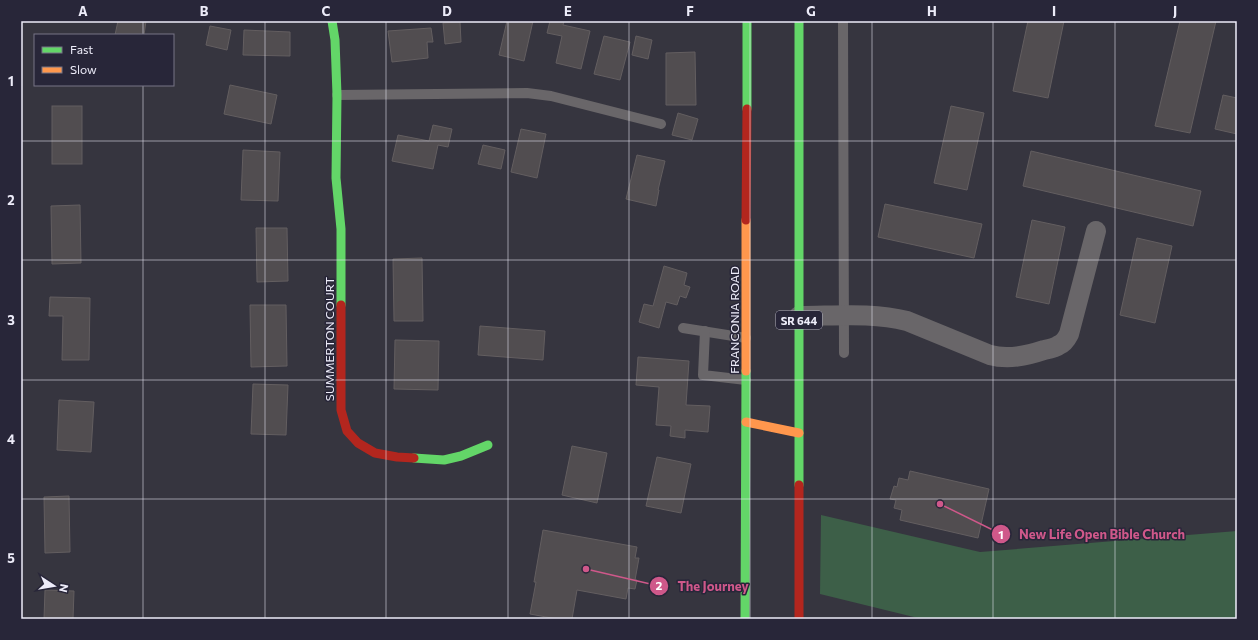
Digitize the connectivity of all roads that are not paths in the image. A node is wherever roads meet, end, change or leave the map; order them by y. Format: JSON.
{"nodes":[{"id":1,"x":332,"y":21,"type":"edge"},
{"id":2,"x":747,"y":21,"type":"edge"},
{"id":3,"x":799,"y":21,"type":"edge"},
{"id":4,"x":844,"y":21,"type":"edge"},
{"id":5,"x":337,"y":95,"type":"junction"},
{"id":6,"x":661,"y":124,"type":"dead end"},
{"id":7,"x":1096,"y":231,"type":"dead end"},
{"id":8,"x":799,"y":316,"type":"junction"},
{"id":9,"x":844,"y":316,"type":"junction"},
{"id":10,"x":683,"y":328,"type":"dead end"},
{"id":11,"x":705,"y":331,"type":"junction"},
{"id":12,"x":746,"y":338,"type":"junction"},
{"id":13,"x":844,"y":353,"type":"dead end"},
{"id":14,"x":746,"y":380,"type":"junction"},
{"id":15,"x":746,"y":422,"type":"junction"},
{"id":16,"x":799,"y":433,"type":"junction"},
{"id":17,"x":488,"y":445,"type":"dead end"},
{"id":18,"x":745,"y":619,"type":"edge"},
{"id":19,"x":799,"y":619,"type":"edge"}],
"edges":[{"from":1,"to":5,"type":"main road","name":"SUMMERTON COURT"},
{"from":2,"to":12,"type":"main road","name":"FRANCONIA ROAD"},
{"from":3,"to":8,"type":"main road","number":"SR 644"},
{"from":4,"to":9,"type":"lane"},
{"from":5,"to":6,"type":"lane"},
{"from":5,"to":17,"type":"main road","name":"SUMMERTON COURT"},
{"from":7,"to":9,"type":"street"},
{"from":8,"to":9,"type":"street"},
{"from":8,"to":16,"type":"main road","number":"SR 644"},
{"from":9,"to":13,"type":"lane"},
{"from":10,"to":11,"type":"lane"},
{"from":11,"to":12,"type":"lane"},
{"from":11,"to":14,"type":"lane"},
{"from":12,"to":14,"type":"main road","name":"FRANCONIA ROAD"},
{"from":14,"to":15,"type":"main road","name":"FRANCONIA ROAD"},
{"from":15,"to":16,"type":"main road"},
{"from":15,"to":18,"type":"main road","name":"FRANCONIA ROAD"},
{"from":16,"to":19,"type":"main road","number":"SR 644"}]}
